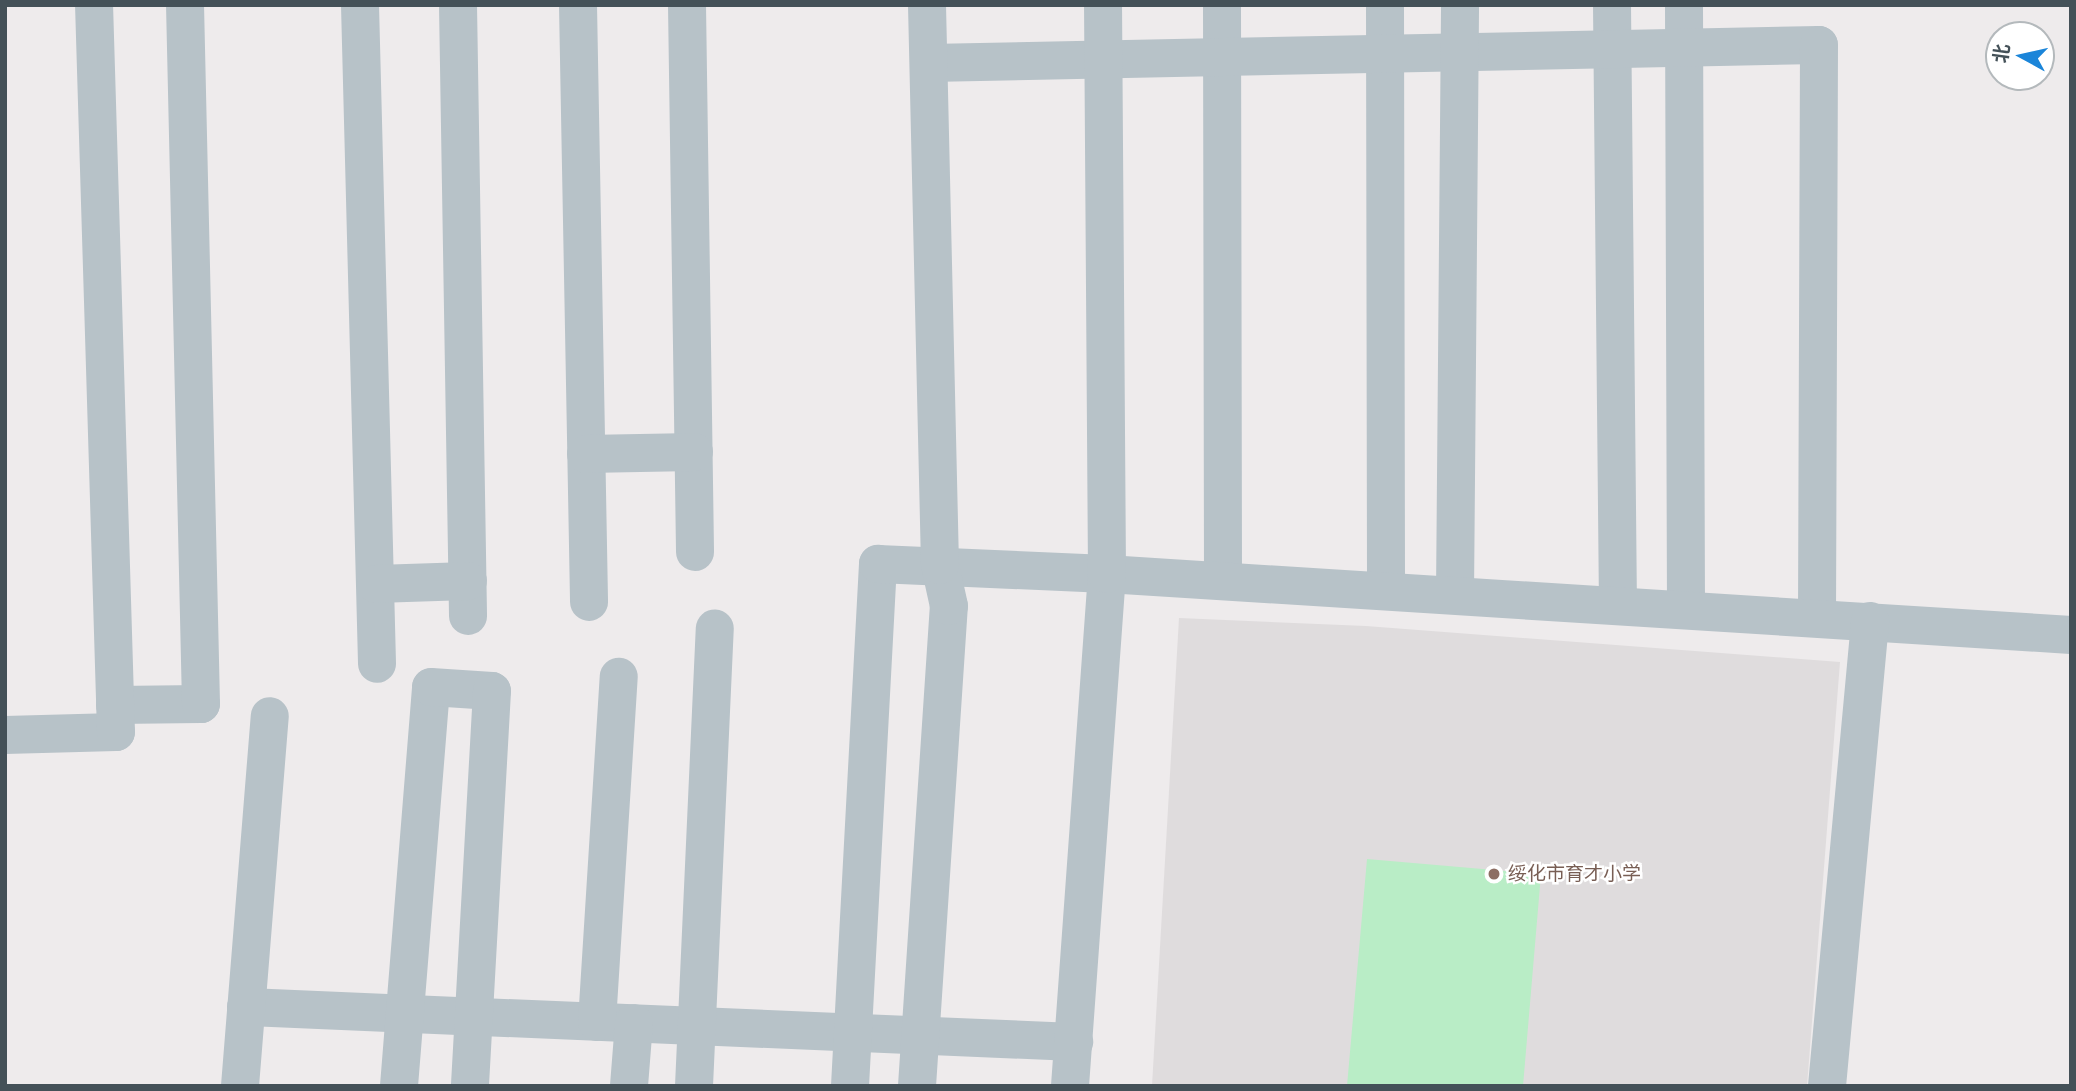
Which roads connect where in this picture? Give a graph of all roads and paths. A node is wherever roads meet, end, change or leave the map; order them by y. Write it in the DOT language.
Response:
graph roads {
  1 [pos="94,5"];
  2 [pos="185,5"];
  3 [pos="359,5"];
  4 [pos="458,5"];
  5 [pos="578,5"];
  6 [pos="687,5"];
  7 [pos="927,5"];
  8 [pos="1103,5"];
  9 [pos="1222,5"];
  10 [pos="1385,5"];
  11 [pos="1460,5"];
  12 [pos="1612,5"];
  13 [pos="1684,5"];
  14 [pos="1685,47"];
  15 [pos="1612,49"];
  16 [pos="1460,52"];
  17 [pos="1385,54"];
  18 [pos="1223,57"];
  19 [pos="1105,60"];
  20 [pos="929,63"];
  21 [pos="694,452"];
  22 [pos="586,454"];
  23 [pos="695,552"];
  24 [pos="940,565"];
  25 [pos="1108,574"];
  26 [pos="1223,581"];
  27 [pos="376,584"];
  28 [pos="1386,591"];
  29 [pos="1455,595"];
  30 [pos="589,602"];
  31 [pos="1618,605"];
  32 [pos="1686,609"];
  33 [pos="1817,617"];
  34 [pos="1870,621"];
  35 [pos="715,628"];
  36 [pos="2071,635"];
  37 [pos="377,664"];
  38 [pos="619,677"];
  39 [pos="115,705"];
  40 [pos="270,716"];
  41 [pos="5,735"];
  42 [pos="246,1007"];
  43 [pos="405,1014"];
  44 [pos="476,1017"];
  45 [pos="616,1023"];
  46 [pos="698,1026"];
  47 [pos="854,1033"];
  48 [pos="920,1036"];
  49 [pos="1074,1042"];
  50 [pos="240,1086"];
  51 [pos="399,1086"];
  52 [pos="470,1086"];
  53 [pos="629,1086"];
  54 [pos="694,1086"];
  55 [pos="850,1086"];
  56 [pos="917,1086"];
  57 [pos="1070,1086"];
  58 [pos="1827,1086"];
  1 -- 39 [label="street"];
  2 -- 39 [label="street"];
  3 -- 27 [label="street"];
  4 -- 27 [label="street"];
  5 -- 22 [label="street"];
  6 -- 21 [label="street"];
  7 -- 20 [label="street"];
  8 -- 19 [label="street"];
  9 -- 18 [label="street"];
  10 -- 17 [label="street"];
  11 -- 16 [label="street"];
  12 -- 15 [label="street"];
  13 -- 14 [label="street"];
  14 -- 15 [label="street"];
  14 -- 32 [label="street"];
  14 -- 33 [label="street"];
  15 -- 16 [label="street"];
  15 -- 31 [label="street"];
  16 -- 17 [label="street"];
  16 -- 29 [label="street"];
  17 -- 18 [label="street"];
  17 -- 28 [label="street"];
  18 -- 19 [label="street"];
  18 -- 26 [label="street"];
  19 -- 20 [label="street"];
  19 -- 25 [label="street"];
  20 -- 24 [label="street"];
  21 -- 22 [label="street"];
  21 -- 23 [label="street"];
  22 -- 30 [label="street"];
  24 -- 25 [label="street"];
  24 -- 47 [label="street"];
  24 -- 48 [label="street"];
  25 -- 26 [label="street"];
  25 -- 49 [label="street"];
  26 -- 28 [label="street"];
  27 -- 37 [label="street"];
  28 -- 29 [label="street"];
  29 -- 31 [label="street"];
  31 -- 32 [label="street"];
  32 -- 33 [label="street"];
  33 -- 34 [label="street"];
  34 -- 36 [label="street"];
  34 -- 58 [label="street"];
  35 -- 46 [label="street"];
  38 -- 45 [label="street"];
  39 -- 41 [label="street"];
  40 -- 42 [label="street"];
  42 -- 43 [label="street"];
  42 -- 50 [label="street"];
  43 -- 44 [label="street"];
  43 -- 44 [label="street"];
  43 -- 51 [label="street"];
  44 -- 45 [label="street"];
  44 -- 52 [label="street"];
  45 -- 46 [label="street"];
  45 -- 53 [label="street"];
  46 -- 47 [label="street"];
  46 -- 54 [label="street"];
  47 -- 48 [label="street"];
  47 -- 55 [label="street"];
  48 -- 49 [label="street"];
  48 -- 56 [label="street"];
  49 -- 57 [label="street"];
}
